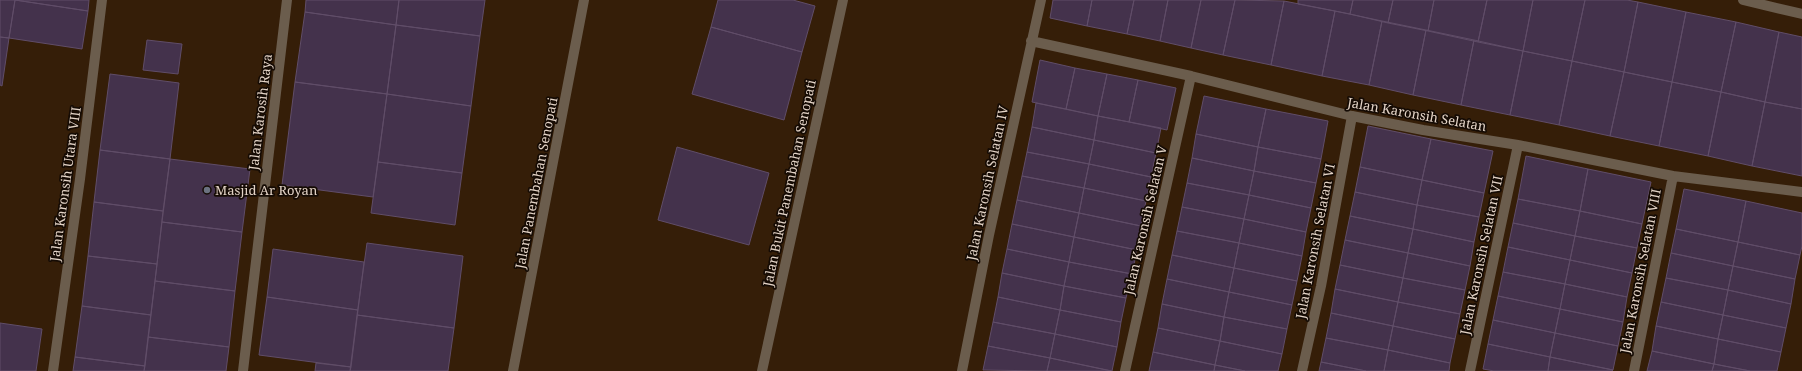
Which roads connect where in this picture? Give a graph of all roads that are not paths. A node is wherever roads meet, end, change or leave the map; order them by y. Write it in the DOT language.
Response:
graph roads {
  1 [pos="102,0"];
  2 [pos="286,0"];
  3 [pos="584,0"];
  4 [pos="843,0"];
  5 [pos="1041,0"];
  6 [pos="1743,0"];
  7 [pos="1802,14"];
  8 [pos="1031,41"];
  9 [pos="1191,76"];
  10 [pos="1352,116"];
  11 [pos="1518,145"];
  12 [pos="1673,176"];
  13 [pos="1802,192"];
  14 [pos="52,371"];
  15 [pos="244,371"];
  16 [pos="513,371"];
  17 [pos="762,371"];
  18 [pos="962,371"];
  19 [pos="1125,371"];
  20 [pos="1302,371"];
  21 [pos="1470,371"];
  22 [pos="1634,371"];
  1 -- 14 [label="street, Jalan Karonsih Utara VIII"];
  2 -- 15 [label="street, Jalan Karosih Raya"];
  3 -- 16 [label="street, Jalan Panembahan Senopati"];
  4 -- 17 [label="street, Jalan Bukit Panembahan Senopati"];
  5 -- 8 [label="street, Jalan Karonsih Selatan IV"];
  6 -- 7 [label="street"];
  8 -- 9 [label="street, Jalan Karonsih Selatan"];
  8 -- 18 [label="street, Jalan Karonsih Selatan IV"];
  9 -- 10 [label="street, Jalan Karonsih Selatan"];
  9 -- 19 [label="street, Jalan Karonsih Selatan V"];
  10 -- 11 [label="street, Jalan Karonsih Selatan"];
  10 -- 20 [label="street, Jalan Karonsih Selatan VI"];
  11 -- 12 [label="street, Jalan Karonsih Selatan"];
  11 -- 21 [label="street, Jalan Karonsih Selatan VII"];
  12 -- 13 [label="street, Jalan Karonsih Selatan"];
  12 -- 22 [label="street, Jalan Karonsih Selatan VIII"];
}
